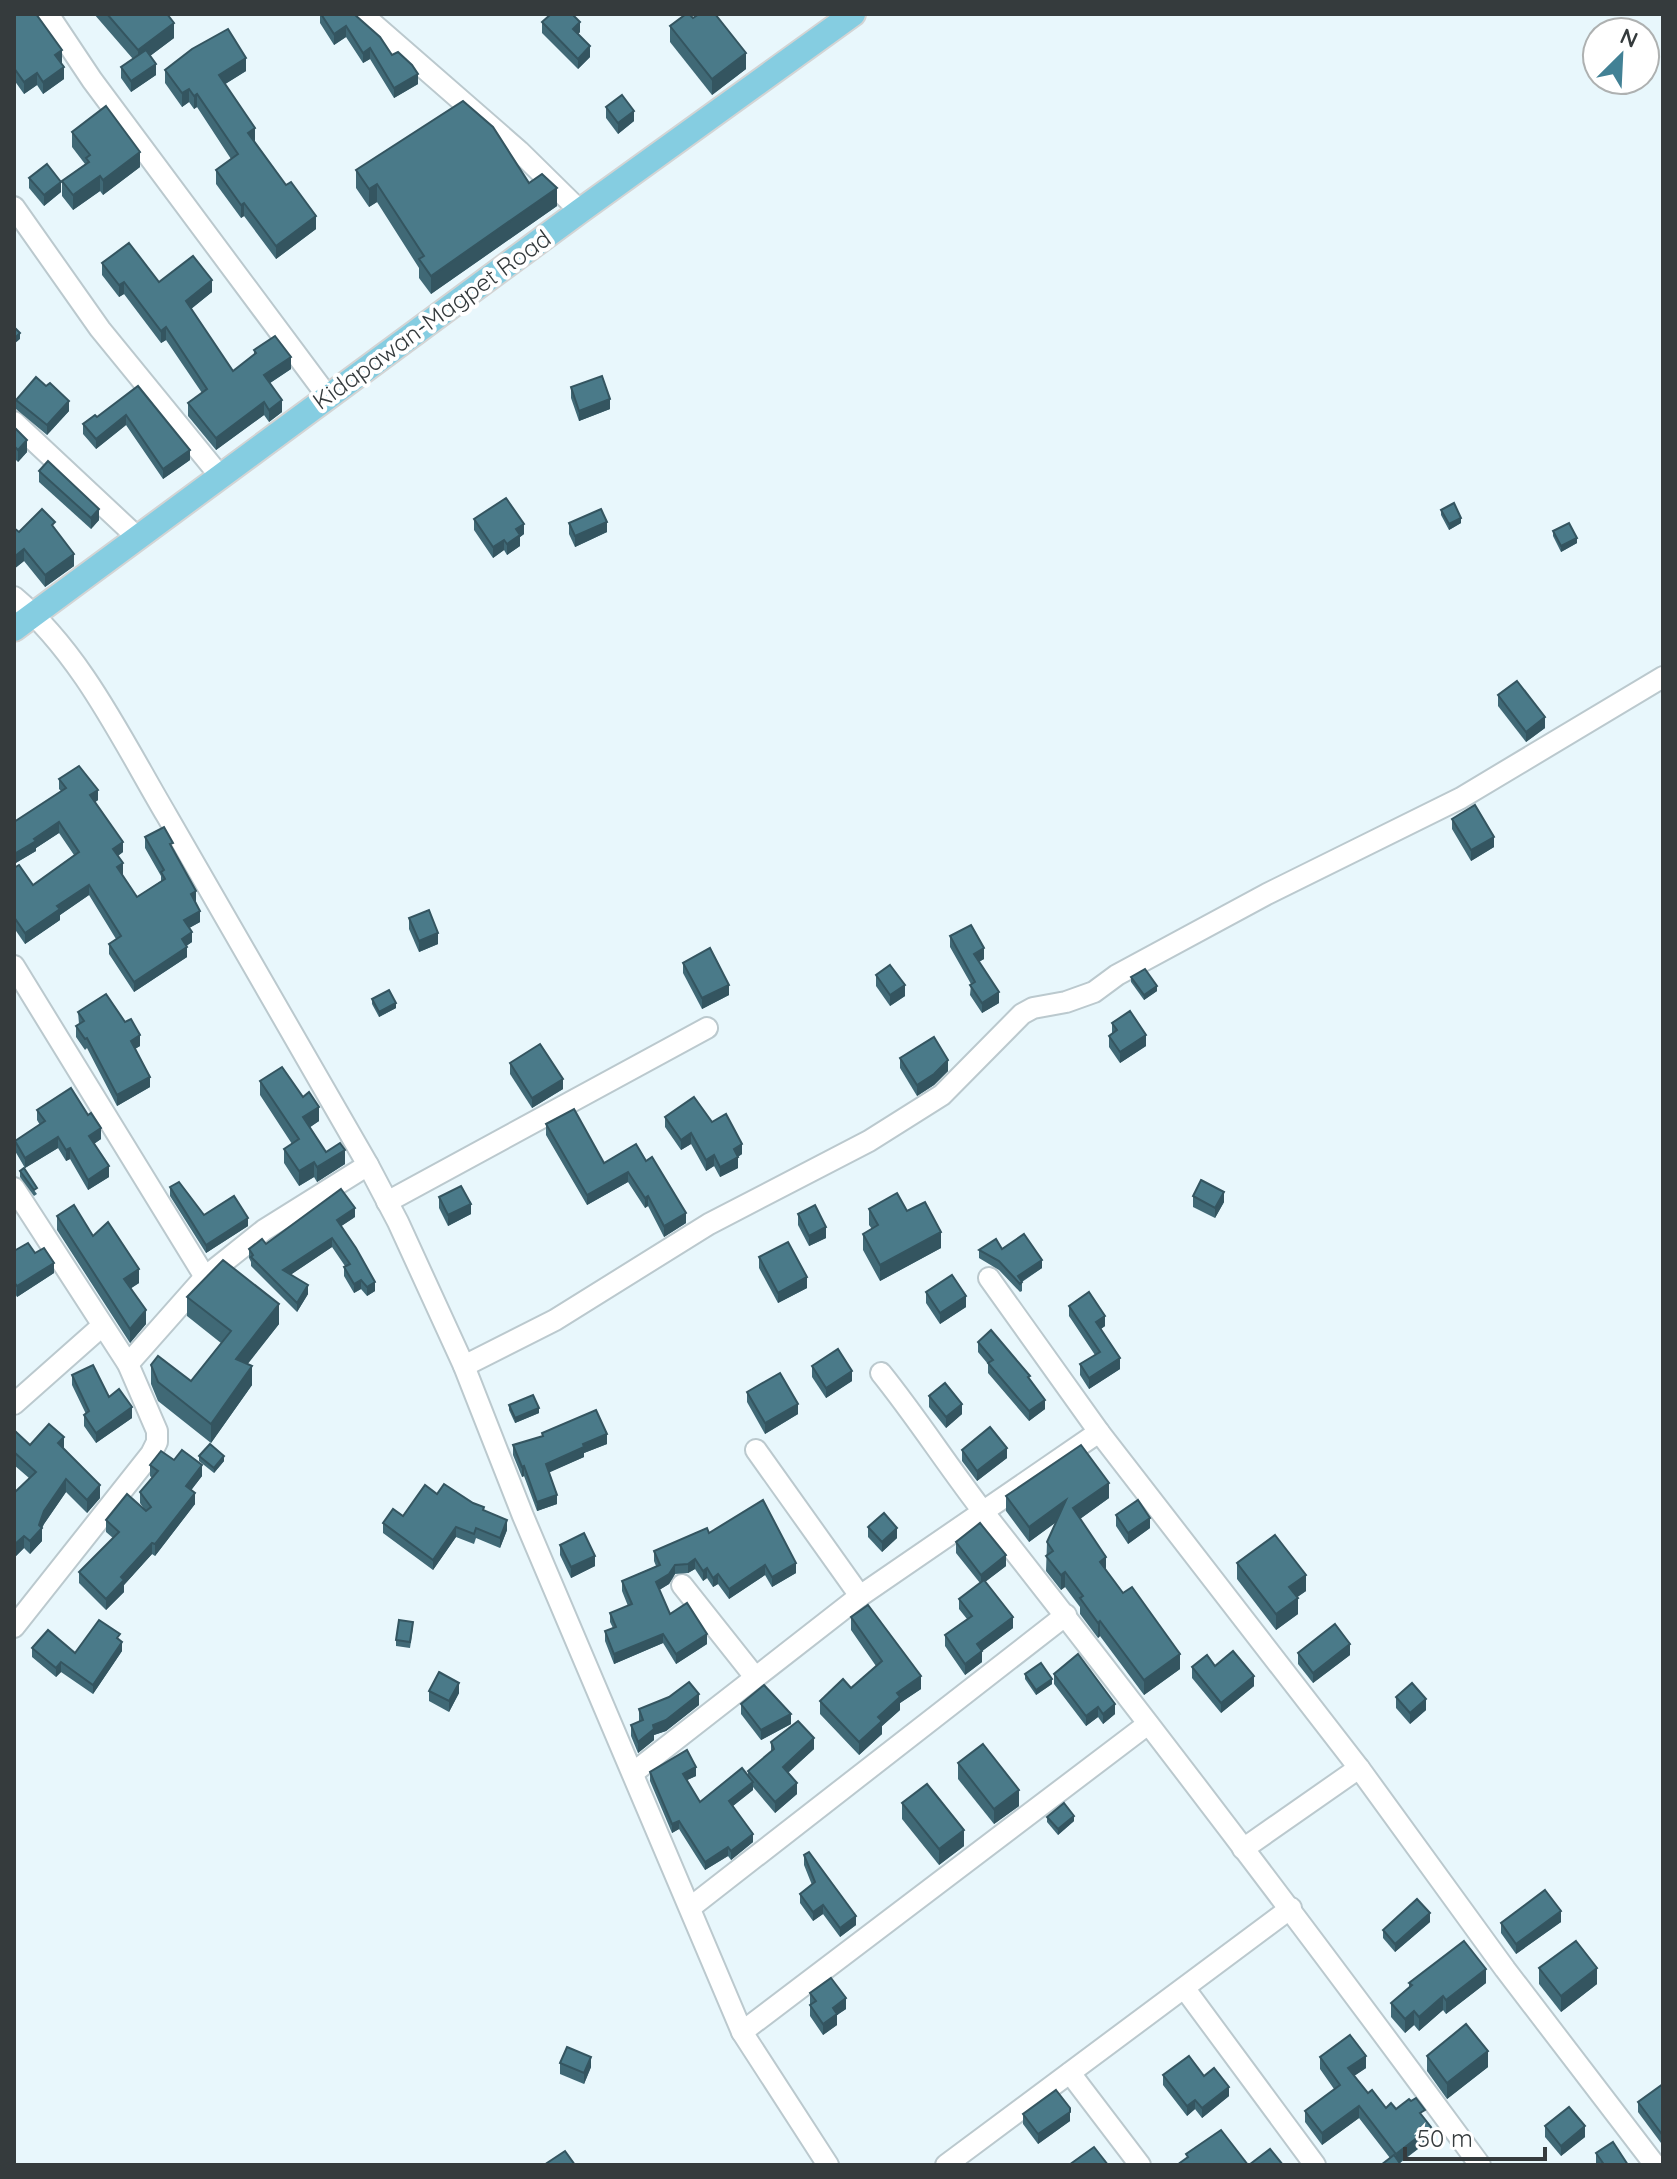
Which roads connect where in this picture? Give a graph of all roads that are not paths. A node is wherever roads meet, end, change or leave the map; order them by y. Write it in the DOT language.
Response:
graph roads {
  1 [pos="48,14"];
  2 [pos="362,14"];
  3 [pos="853,14"];
  4 [pos="14,207"];
  5 [pos="580,211"];
  6 [pos="328,397"];
  7 [pos="14,422"];
  8 [pos="220,476"];
  9 [pos="138,538"];
  10 [pos="14,597"];
  11 [pos="34,614"];
  12 [pos="14,629"];
  13 [pos="1663,677"];
  14 [pos="14,966"];
  15 [pos="707,1028"];
  16 [pos="368,1165"];
  17 [pos="14,1188"];
  18 [pos="387,1202"];
  19 [pos="205,1277"];
  20 [pos="989,1278"];
  21 [pos="102,1326"];
  22 [pos="128,1364"];
  23 [pos="464,1366"];
  24 [pos="881,1373"];
  25 [pos="14,1404"];
  26 [pos="1099,1432"];
  27 [pos="756,1450"];
  28 [pos="983,1511"];
  29 [pos="682,1585"];
  30 [pos="860,1596"];
  31 [pos="1066,1615"];
  32 [pos="14,1627"];
  33 [pos="755,1677"];
  34 [pos="1148,1724"];
  35 [pos="1359,1768"];
  36 [pos="633,1773"];
  37 [pos="1243,1849"];
  38 [pos="691,1907"];
  39 [pos="1291,1908"];
  40 [pos="1185,1989"];
  41 [pos="742,2032"];
  42 [pos="1070,2073"];
  43 [pos="958,2162"];
  44 [pos="828,2165"];
  45 [pos="1140,2165"];
  46 [pos="1315,2165"];
  47 [pos="1480,2165"];
  48 [pos="1655,2165"];
  1 -- 6 [label="street"];
  2 -- 5 [label="street"];
  3 -- 5 [label="main road, Kidapawan-Magpet Road"];
  4 -- 8 [label="street"];
  5 -- 6 [label="main road, Kidapawan-Magpet Road"];
  6 -- 8 [label="main road, Kidapawan-Magpet Road"];
  7 -- 9 [label="street"];
  8 -- 9 [label="main road, Kidapawan-Magpet Road"];
  9 -- 11 [label="main road, Kidapawan-Magpet Road"];
  10 -- 11 [label="street"];
  11 -- 12 [label="main road, Kidapawan-Magpet Road"];
  11 -- 16 [label="street"];
  13 -- 23 [label="street"];
  14 -- 19 [label="street"];
  15 -- 18 [label="street"];
  16 -- 18 [label="street"];
  16 -- 19 [label="street"];
  17 -- 21 [label="street"];
  18 -- 23 [label="street"];
  19 -- 22 [label="street"];
  20 -- 26 [label="street"];
  21 -- 22 [label="street"];
  21 -- 25 [label="street"];
  22 -- 32 [label="street"];
  23 -- 36 [label="street"];
  24 -- 28 [label="street"];
  26 -- 28 [label="street"];
  26 -- 35 [label="street"];
  27 -- 30 [label="street"];
  28 -- 30 [label="street"];
  28 -- 31 [label="street"];
  29 -- 33 [label="street"];
  30 -- 33 [label="street"];
  31 -- 34 [label="street"];
  31 -- 38 [label="street"];
  33 -- 36 [label="street"];
  34 -- 37 [label="street"];
  34 -- 41 [label="street"];
  35 -- 37 [label="street"];
  35 -- 48 [label="street"];
  36 -- 38 [label="street"];
  37 -- 39 [label="street"];
  38 -- 41 [label="street"];
  39 -- 40 [label="street"];
  39 -- 47 [label="street"];
  40 -- 42 [label="street"];
  40 -- 46 [label="street"];
  41 -- 44 [label="street"];
  42 -- 43 [label="street"];
  42 -- 45 [label="street"];
}
